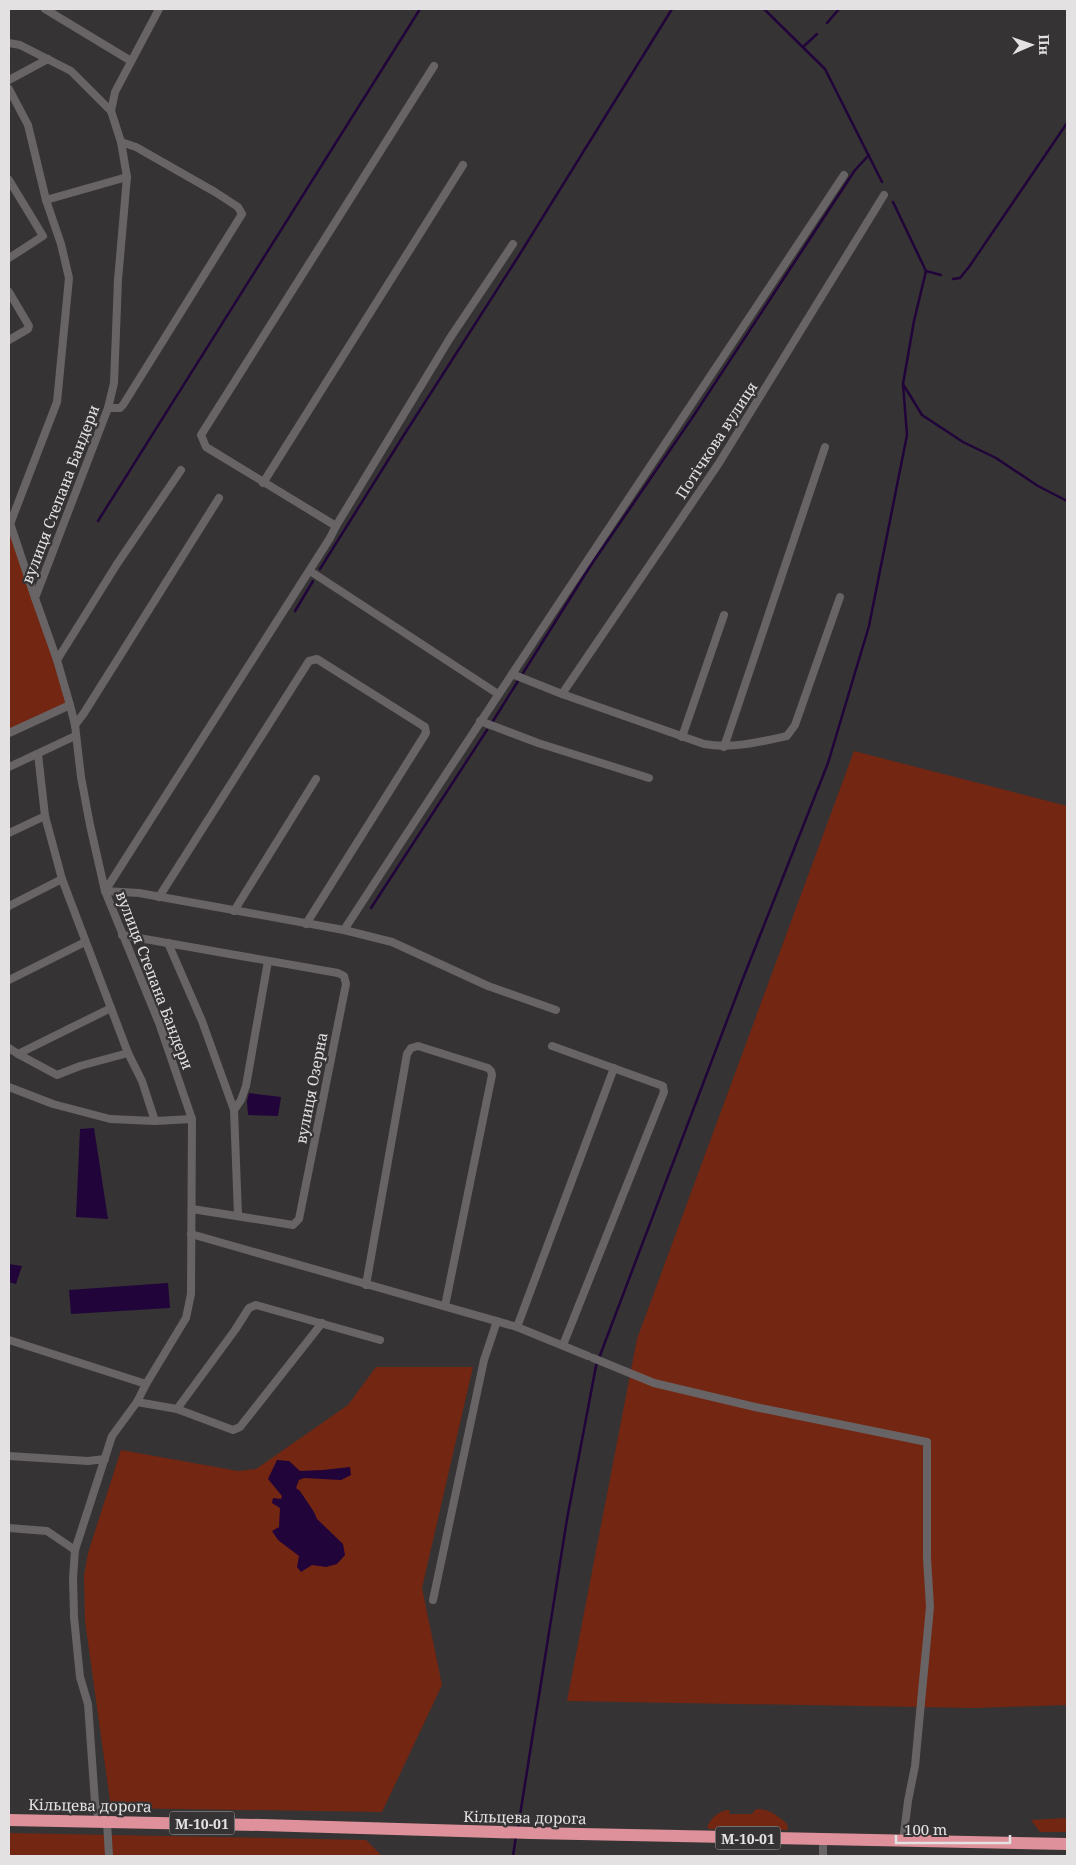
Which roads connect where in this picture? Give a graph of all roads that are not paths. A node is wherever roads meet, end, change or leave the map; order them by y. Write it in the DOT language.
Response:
graph roads {
  1 [pos="45,9"];
  2 [pos="158,9"];
  3 [pos="9,43"];
  4 [pos="48,59"];
  5 [pos="131,61"];
  6 [pos="434,66"];
  7 [pos="9,80"];
  8 [pos="9,89"];
  9 [pos="11,98"];
  10 [pos="111,111"];
  11 [pos="122,142"];
  12 [pos="463,164"];
  13 [pos="844,175"];
  14 [pos="126,177"];
  15 [pos="9,180"];
  16 [pos="884,194"];
  17 [pos="46,200"];
  18 [pos="513,244"];
  19 [pos="9,258"];
  20 [pos="9,292"];
  21 [pos="9,340"];
  22 [pos="108,408"];
  23 [pos="825,447"];
  24 [pos="181,470"];
  25 [pos="263,483"];
  26 [pos="219,498"];
  27 [pos="9,522"];
  28 [pos="336,526"];
  29 [pos="310,571"];
  30 [pos="840,597"];
  31 [pos="35,598"];
  32 [pos="724,615"];
  33 [pos="57,660"];
  34 [pos="512,674"];
  35 [pos="498,694"];
  36 [pos="562,694"];
  37 [pos="70,705"];
  38 [pos="480,721"];
  39 [pos="75,725"];
  40 [pos="9,733"];
  41 [pos="75,736"];
  42 [pos="682,737"];
  43 [pos="724,746"];
  44 [pos="38,754"];
  45 [pos="9,768"];
  46 [pos="650,778"];
  47 [pos="316,779"];
  48 [pos="45,816"];
  49 [pos="9,833"];
  50 [pos="62,879"];
  51 [pos="105,891"];
  52 [pos="159,897"];
  53 [pos="9,906"];
  54 [pos="234,911"];
  55 [pos="306,924"];
  56 [pos="344,930"];
  57 [pos="122,935"];
  58 [pos="85,942"];
  59 [pos="168,944"];
  60 [pos="268,961"];
  61 [pos="9,980"];
  62 [pos="112,1008"];
  63 [pos="556,1010"];
  64 [pos="552,1046"];
  65 [pos="9,1048"];
  66 [pos="128,1053"];
  67 [pos="18,1054"];
  68 [pos="614,1068"];
  69 [pos="9,1087"];
  70 [pos="234,1110"];
  71 [pos="192,1119"];
  72 [pos="155,1121"];
  73 [pos="192,1209"];
  74 [pos="238,1215"];
  75 [pos="191,1234"];
  76 [pos="366,1285"];
  77 [pos="445,1306"];
  78 [pos="498,1321"];
  79 [pos="322,1324"];
  80 [pos="517,1327"];
  81 [pos="9,1340"];
  82 [pos="380,1340"];
  83 [pos="563,1345"];
  84 [pos="146,1384"];
  85 [pos="137,1402"];
  86 [pos="177,1409"];
  87 [pos="9,1456"];
  88 [pos="105,1459"];
  89 [pos="9,1528"];
  90 [pos="75,1550"];
  91 [pos="433,1600"];
  92 [pos="9,1820"];
  93 [pos="103,1822"];
  94 [pos="823,1839"];
  95 [pos="903,1840"];
  96 [pos="1067,1843"];
  97 [pos="109,1856"];
  98 [pos="823,1856"];
  1 -- 5 [label="street"];
  2 -- 5 [label="street"];
  3 -- 4 [label="street"];
  4 -- 7 [label="street"];
  4 -- 10 [label="street"];
  5 -- 10 [label="street"];
  6 -- 25 [label="street"];
  8 -- 9 [label="street"];
  9 -- 17 [label="street"];
  10 -- 11 [label="street, вулиця Степана Бандери"];
  11 -- 14 [label="street, вулиця Степана Бандери"];
  11 -- 22 [label="street"];
  12 -- 25 [label="street"];
  13 -- 34 [label="street"];
  14 -- 17 [label="street"];
  14 -- 22 [label="street, вулиця Степана Бандери"];
  15 -- 19 [label="street"];
  16 -- 36 [label="street, Потічкова вулиця"];
  17 -- 27 [label="street"];
  18 -- 28 [label="street"];
  20 -- 21 [label="street"];
  22 -- 31 [label="street, вулиця Степана Бандери"];
  23 -- 43 [label="street"];
  24 -- 33 [label="street"];
  25 -- 28 [label="street"];
  26 -- 39 [label="street"];
  27 -- 31 [label="street"];
  28 -- 29 [label="street"];
  29 -- 35 [label="street"];
  29 -- 51 [label="street"];
  30 -- 43 [label="street"];
  31 -- 33 [label="street, вулиця Степана Бандери"];
  32 -- 42 [label="street"];
  33 -- 37 [label="street, вулиця Степана Бандери"];
  34 -- 35 [label="street"];
  34 -- 36 [label="street"];
  35 -- 38 [label="street"];
  36 -- 42 [label="street"];
  37 -- 39 [label="street, вулиця Степана Бандери"];
  37 -- 40 [label="street"];
  38 -- 46 [label="street"];
  38 -- 56 [label="street"];
  39 -- 41 [label="street, вулиця Степана Бандери"];
  41 -- 44 [label="street"];
  41 -- 51 [label="street, вулиця Степана Бандери"];
  42 -- 43 [label="street"];
  44 -- 45 [label="street"];
  44 -- 48 [label="street"];
  47 -- 54 [label="street"];
  48 -- 49 [label="street"];
  48 -- 50 [label="street"];
  50 -- 53 [label="street"];
  50 -- 58 [label="street"];
  51 -- 52 [label="street"];
  51 -- 57 [label="street, вулиця Степана Бандери"];
  52 -- 54 [label="street"];
  52 -- 55 [label="street"];
  54 -- 55 [label="street"];
  55 -- 56 [label="street"];
  56 -- 63 [label="street"];
  57 -- 59 [label="street, вулиця Озерна"];
  57 -- 71 [label="street, вулиця Степана Бандери"];
  58 -- 61 [label="street"];
  58 -- 62 [label="street"];
  59 -- 60 [label="street, вулиця Озерна"];
  59 -- 70 [label="street"];
  60 -- 70 [label="street"];
  60 -- 74 [label="street, вулиця Озерна"];
  62 -- 66 [label="street"];
  62 -- 67 [label="street"];
  64 -- 68 [label="street"];
  65 -- 67 [label="street"];
  66 -- 67 [label="street"];
  66 -- 72 [label="street"];
  68 -- 80 [label="street"];
  68 -- 83 [label="street"];
  69 -- 72 [label="street"];
  70 -- 74 [label="street"];
  71 -- 72 [label="street"];
  71 -- 73 [label="street, вулиця Степана Бандери"];
  73 -- 74 [label="street, вулиця Озерна"];
  73 -- 75 [label="street, вулиця Степана Бандери"];
  75 -- 76 [label="street"];
  75 -- 84 [label="street, вулиця Степана Бандери"];
  76 -- 77 [label="street"];
  76 -- 77 [label="street"];
  77 -- 78 [label="street"];
  78 -- 80 [label="street"];
  78 -- 91 [label="street"];
  79 -- 82 [label="street"];
  79 -- 86 [label="street"];
  79 -- 86 [label="street"];
  80 -- 83 [label="street"];
  81 -- 84 [label="street"];
  83 -- 95 [label="street"];
  84 -- 85 [label="street, вулиця Степана Бандери"];
  85 -- 86 [label="street"];
  85 -- 88 [label="street, вулиця Степана Бандери"];
  87 -- 88 [label="street"];
  88 -- 90 [label="street, вулиця Степана Бандери"];
  89 -- 90 [label="street"];
  90 -- 93 [label="street, вулиця Степана Бандери"];
  92 -- 93 [label="highway, Кільцева дорога / М-10-01"];
  93 -- 94 [label="highway, Кільцева дорога / М-10-01"];
  93 -- 97 [label="street, вулиця Степана Бандери"];
  94 -- 95 [label="highway, Кільцева дорога / М-10-01"];
  94 -- 98 [label="street"];
  95 -- 96 [label="highway, Кільцева дорога / М-10-01"];
}
